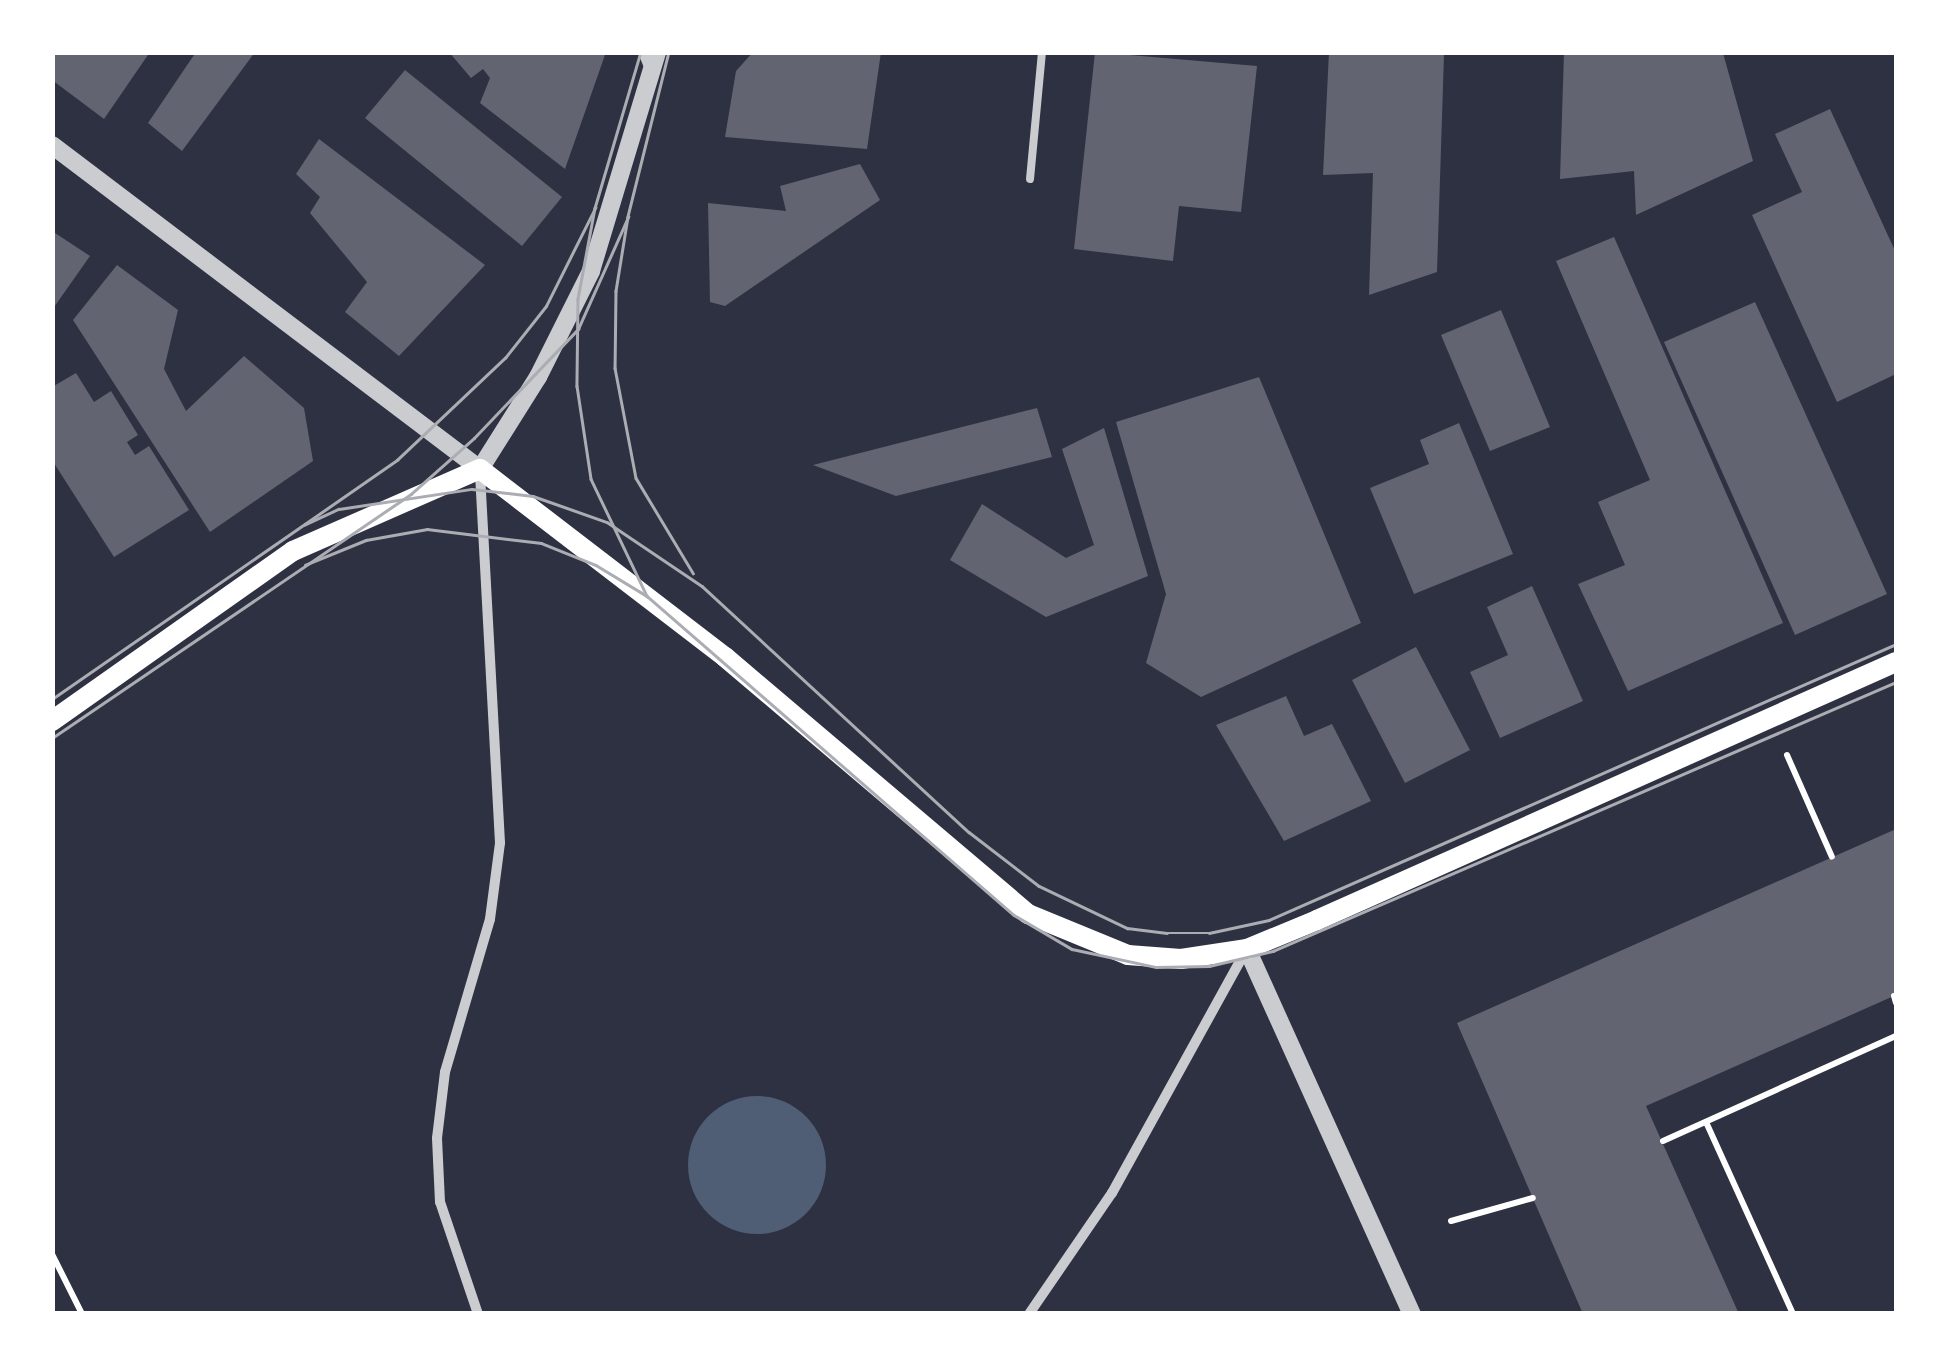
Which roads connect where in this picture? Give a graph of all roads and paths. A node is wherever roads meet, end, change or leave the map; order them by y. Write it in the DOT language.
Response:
graph roads {
  1 [pos="643,52"];
  2 [pos="657,52"];
  3 [pos="1042,52"];
  4 [pos="651,73"];
  5 [pos="52,146"];
  6 [pos="1030,179"];
  7 [pos="480,469"];
  8 [pos="1896,662"];
  9 [pos="1770,718"];
  10 [pos="52,721"];
  11 [pos="1832,858"];
  12 [pos="1247,948"];
  13 [pos="1896,1036"];
  14 [pos="1706,1122"];
  15 [pos="1662,1141"];
  16 [pos="1533,1198"];
  17 [pos="1451,1221"];
  18 [pos="52,1254"];
  19 [pos="82,1314"];
  20 [pos="478,1314"];
  21 [pos="1029,1314"];
  22 [pos="1412,1314"];
  23 [pos="1793,1314"];
  1 -- 4 [label="street"];
  2 -- 4 [label="street"];
  3 -- 6 [label="lane"];
  4 -- 7 [label="street"];
  5 -- 7 [label="street"];
  7 -- 10 [label="main road"];
  7 -- 12 [label="main road"];
  7 -- 20 [label="street"];
  8 -- 9 [label="main road"];
  9 -- 11 [label="path"];
  9 -- 12 [label="main road"];
  12 -- 21 [label="street"];
  12 -- 22 [label="street"];
  13 -- 14 [label="path"];
  14 -- 15 [label="path"];
  14 -- 23 [label="path"];
  16 -- 17 [label="path"];
  18 -- 19 [label="path"];
}
